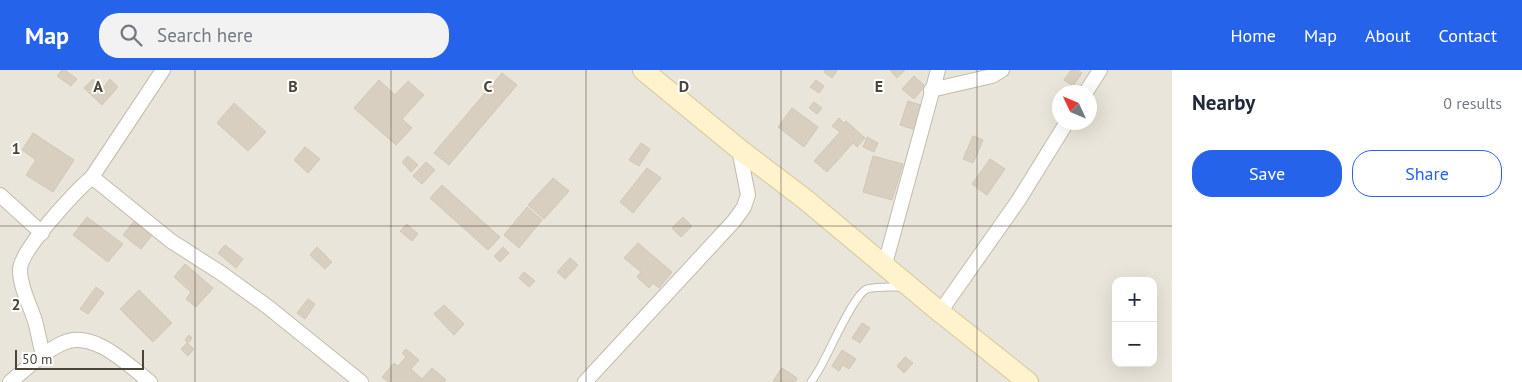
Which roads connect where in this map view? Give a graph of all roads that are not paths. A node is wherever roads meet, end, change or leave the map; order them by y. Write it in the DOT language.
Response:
graph roads {
  1 [pos="163,70"];
  2 [pos="644,70"];
  3 [pos="938,70"];
  4 [pos="1002,70"];
  5 [pos="1100,70"];
  6 [pos="1090,85"];
  7 [pos="931,90"];
  8 [pos="1062,130"];
  9 [pos="738,149"];
  10 [pos="92,177"];
  11 [pos="0,196"];
  12 [pos="42,233"];
  13 [pos="885,264"];
  14 [pos="910,288"];
  15 [pos="940,312"];
  16 [pos="43,355"];
  17 [pos="10,382"];
  18 [pos="150,382"];
  19 [pos="361,382"];
  20 [pos="585,382"];
  21 [pos="811,382"];
  22 [pos="1028,382"];
  1 -- 10 [label="street"];
  2 -- 9 [label="main road"];
  3 -- 7 [label="street"];
  4 -- 7 [label="street"];
  5 -- 6 [label="street"];
  7 -- 13 [label="street"];
  8 -- 15 [label="street"];
  9 -- 13 [label="main road"];
  9 -- 20 [label="street"];
  10 -- 12 [label="street"];
  10 -- 19 [label="street"];
  11 -- 12 [label="street"];
  12 -- 16 [label="street"];
  13 -- 14 [label="main road"];
  14 -- 15 [label="main road"];
  14 -- 21 [label="lane"];
  15 -- 22 [label="main road"];
  16 -- 17 [label="street"];
  16 -- 18 [label="street"];
}
